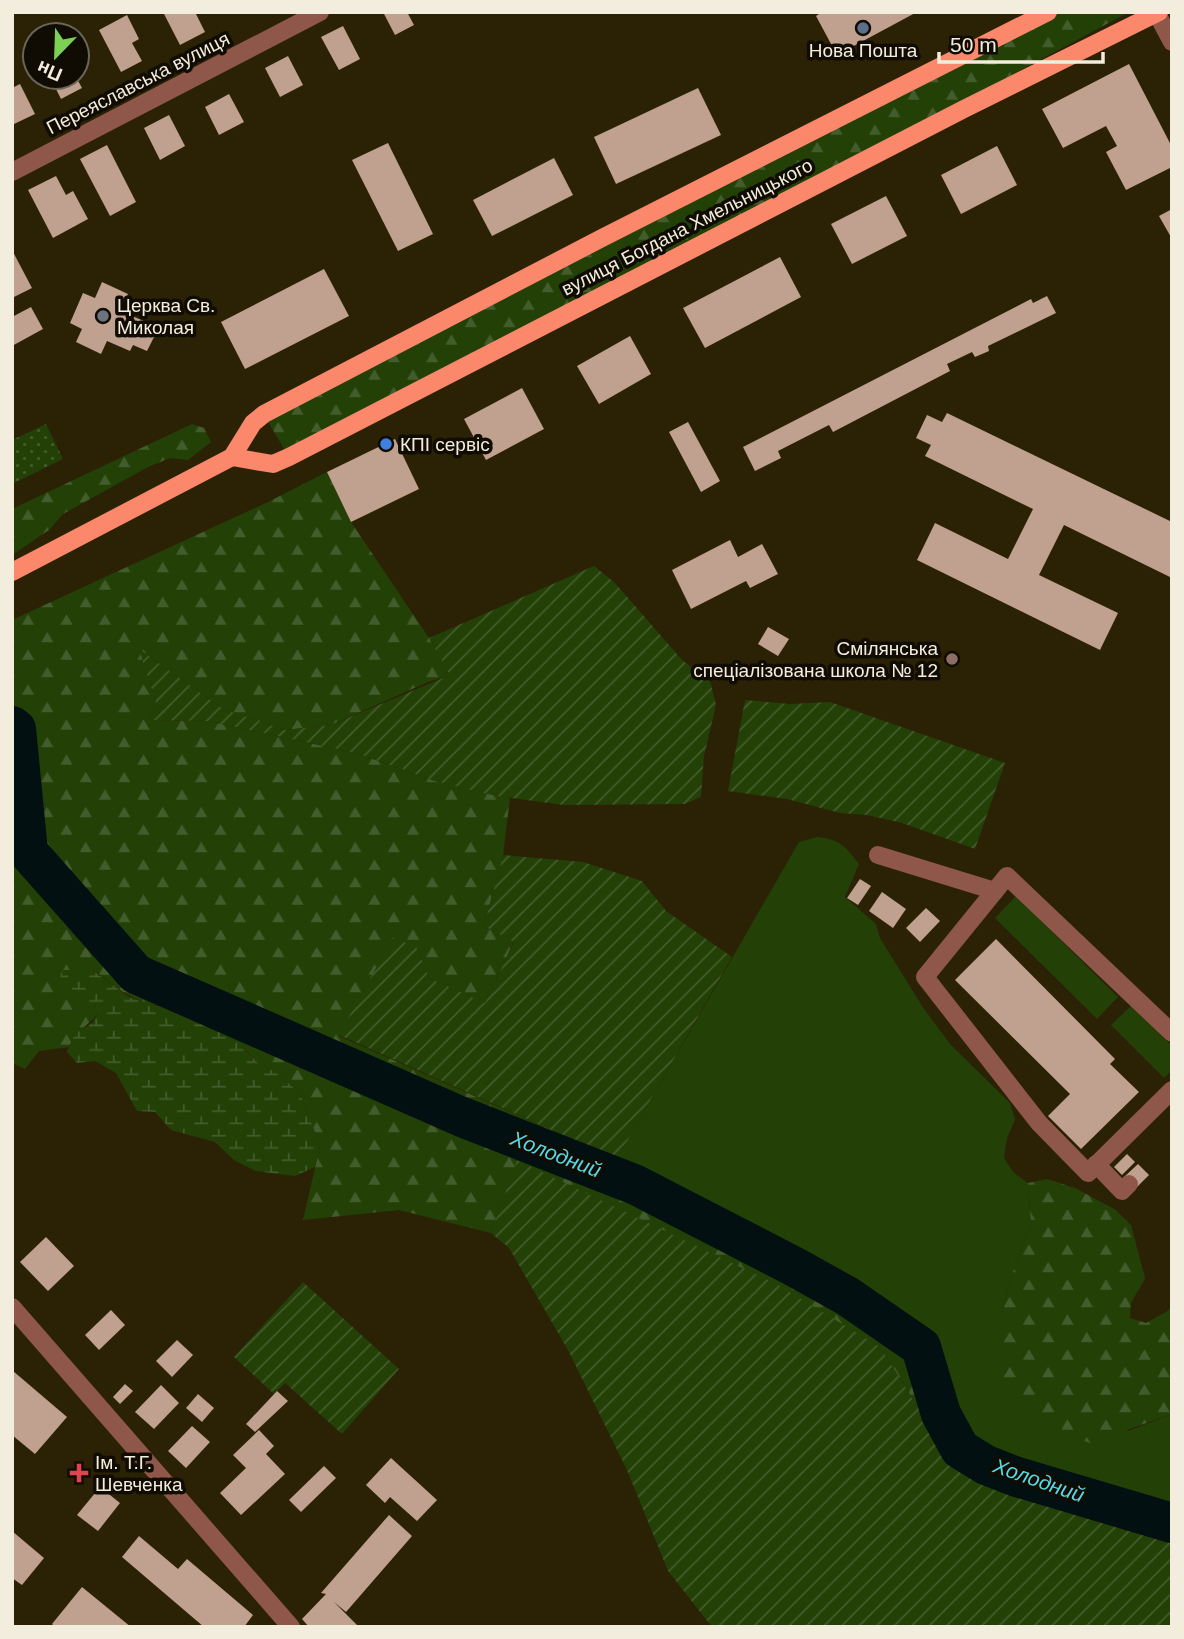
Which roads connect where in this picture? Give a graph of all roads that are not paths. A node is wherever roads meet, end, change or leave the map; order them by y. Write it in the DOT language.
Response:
graph roads {
  1 [pos="320,12"];
  2 [pos="1048,12"];
  3 [pos="1157,13"];
  4 [pos="1172,42"];
  5 [pos="12,172"];
  6 [pos="232,457"];
  7 [pos="12,572"];
  8 [pos="878,855"];
  9 [pos="995,891"];
  10 [pos="1172,1033"];
  11 [pos="1172,1090"];
  12 [pos="1096,1164"];
  13 [pos="1120,1178"];
  14 [pos="12,1307"];
  15 [pos="291,1627"];
  1 -- 5 [label="street, Переяславська вулиця"];
  2 -- 6 [label="main road, вулиця Богдана Хмельницького"];
  3 -- 4 [label="street"];
  3 -- 6 [label="main road, вулиця Богдана Хмельницького"];
  6 -- 7 [label="main road"];
  8 -- 9 [label="street"];
  9 -- 10 [label="street"];
  9 -- 12 [label="street"];
  11 -- 12 [label="street"];
  12 -- 13 [label="street"];
  14 -- 15 [label="street"];
}
